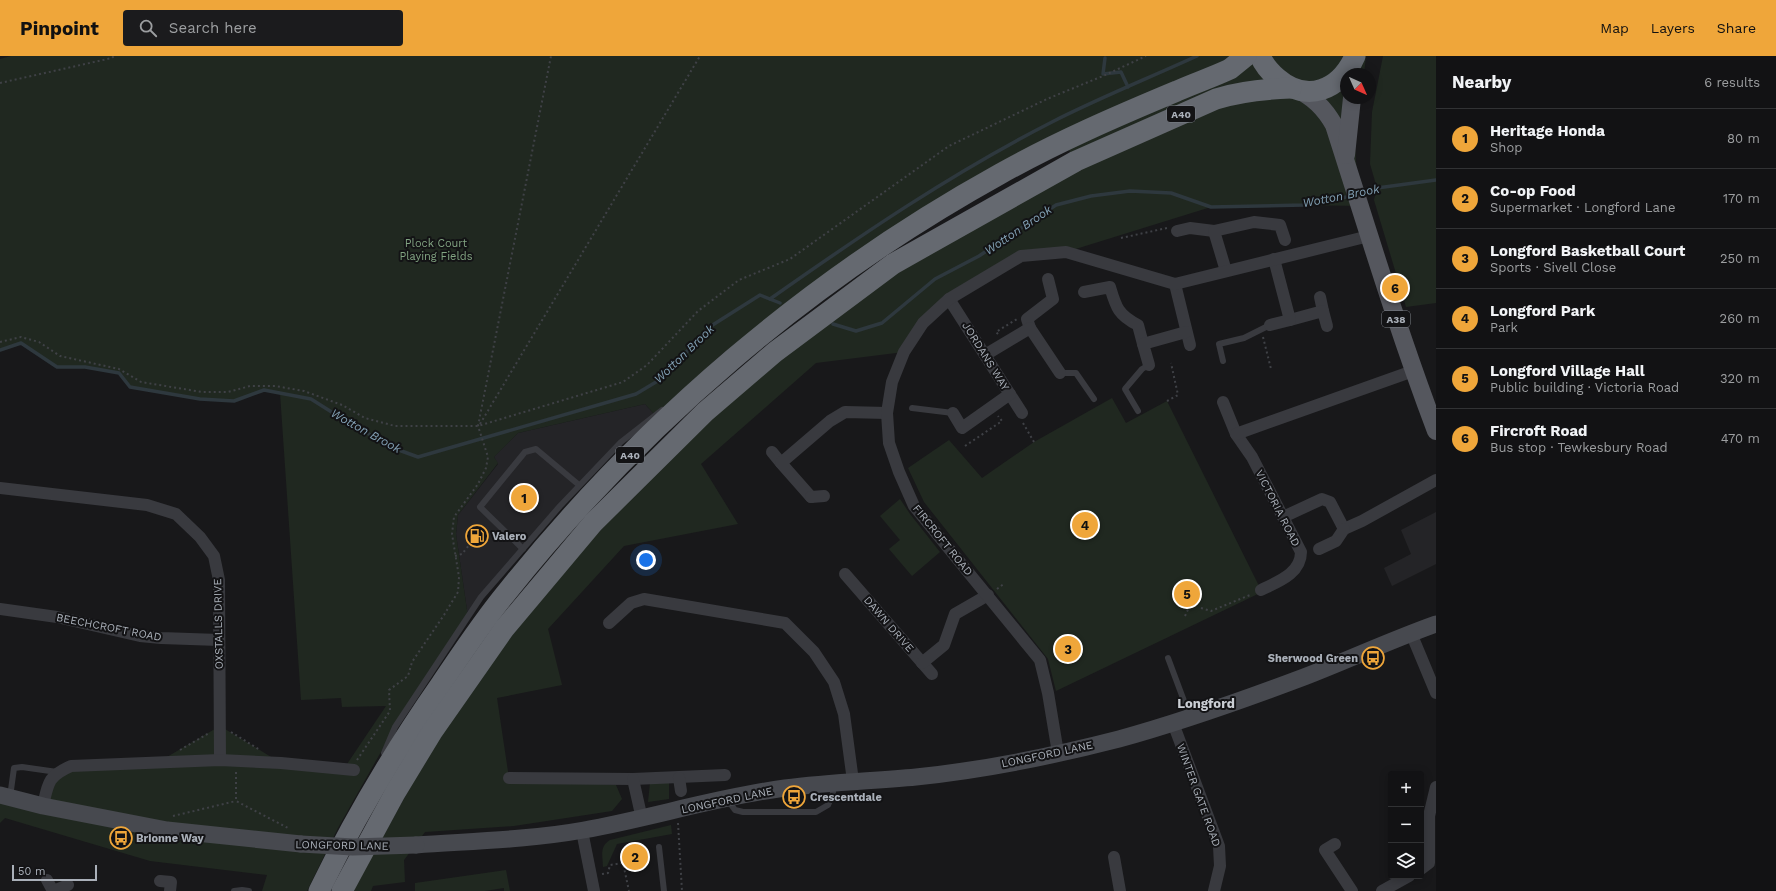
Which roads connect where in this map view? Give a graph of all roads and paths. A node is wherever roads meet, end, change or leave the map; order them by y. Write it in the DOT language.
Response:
graph roads {
  1 [pos="114,56"];
  2 [pos="551,56"];
  3 [pos="700,56"];
  4 [pos="1146,56"];
  5 [pos="1246,56"];
  6 [pos="1260,56"];
  7 [pos="1355,56"];
  8 [pos="1354,68"];
  9 [pos="0,84"];
  10 [pos="1294,89"];
  11 [pos="1351,104"];
  12 [pos="1346,162"];
  13 [pos="1214,231"];
  14 [pos="1177,232"];
  15 [pos="1368,236"];
  16 [pos="1121,238"];
  17 [pos="1285,240"];
  18 [pos="1274,259"];
  19 [pos="1226,271"];
  20 [pos="1048,279"];
  21 [pos="1175,284"];
  22 [pos="1084,292"];
  23 [pos="1320,297"];
  24 [pos="949,299"];
  25 [pos="1323,311"];
  26 [pos="1021,316"];
  27 [pos="1290,320"];
  28 [pos="1327,326"];
  29 [pos="1266,327"];
  30 [pos="768,328"];
  31 [pos="1030,328"];
  32 [pos="1186,332"];
  33 [pos="0,342"];
  34 [pos="1004,344"];
  35 [pos="1143,344"];
  36 [pos="1190,345"];
  37 [pos="985,355"];
  38 [pos="1223,361"];
  39 [pos="1171,364"];
  40 [pos="1149,365"];
  41 [pos="1271,369"];
  42 [pos="1413,371"];
  43 [pos="1060,373"];
  44 [pos="690,388"];
  45 [pos="1010,394"];
  46 [pos="1094,399"];
  47 [pos="1167,401"];
  48 [pos="1223,402"];
  49 [pos="667,406"];
  50 [pos="992,407"];
  51 [pos="912,408"];
  52 [pos="1138,411"];
  53 [pos="887,413"];
  54 [pos="953,413"];
  55 [pos="1022,413"];
  56 [pos="478,426"];
  57 [pos="1436,431"];
  58 [pos="1236,434"];
  59 [pos="1034,442"];
  60 [pos="965,446"];
  61 [pos="772,452"];
  62 [pos="781,463"];
  63 [pos="1436,480"];
  64 [pos="580,485"];
  65 [pos="0,488"];
  66 [pos="824,496"];
  67 [pos="1283,517"];
  68 [pos="1344,529"];
  69 [pos="472,538"];
  70 [pos="523,549"];
  71 [pos="1318,549"];
  72 [pos="455,556"];
  73 [pos="845,574"];
  74 [pos="1261,590"];
  75 [pos="988,595"];
  76 [pos="1191,603"];
  77 [pos="1201,608"];
  78 [pos="0,609"];
  79 [pos="1185,616"];
  80 [pos="609,623"];
  81 [pos="1436,624"];
  82 [pos="1411,633"];
  83 [pos="219,640"];
  84 [pos="1168,658"];
  85 [pos="922,663"];
  86 [pos="932,674"];
  87 [pos="1436,693"];
  88 [pos="1190,717"];
  89 [pos="1173,723"];
  90 [pos="1058,753"];
  91 [pos="220,760"];
  92 [pos="235,761"];
  93 [pos="381,761"];
  94 [pos="378,768"];
  95 [pos="351,770"];
  96 [pos="57,772"];
  97 [pos="725,775"];
  98 [pos="509,778"];
  99 [pos="679,778"];
  100 [pos="632,779"];
  101 [pos="853,781"];
  102 [pos="833,782"];
  103 [pos="1436,787"];
  104 [pos="681,791"];
  105 [pos="5,796"];
  106 [pos="726,798"];
  107 [pos="236,801"];
  108 [pos="43,806"];
  109 [pos="362,808"];
  110 [pos="678,810"];
  111 [pos="168,817"];
  112 [pos="642,819"];
  113 [pos="582,830"];
  114 [pos="299,844"];
  115 [pos="659,847"];
  116 [pos="1326,849"];
  117 [pos="1114,856"];
  118 [pos="1429,866"];
  119 [pos="603,874"];
  120 [pos="1404,879"];
  121 [pos="47,880"];
  122 [pos="68,885"];
  123 [pos="53,891"];
  124 [pos="234,891"];
  125 [pos="250,891"];
  126 [pos="320,891"];
  127 [pos="342,891"];
  128 [pos="594,891"];
  129 [pos="629,891"];
  130 [pos="664,891"];
  131 [pos="682,891"];
  132 [pos="1120,891"];
  133 [pos="1214,891"];
  134 [pos="1352,891"];
  135 [pos="1382,891"];
  1 -- 9 [label="path"];
  2 -- 56 [label="path"];
  3 -- 56 [label="path"];
  4 -- 56 [label="path"];
  5 -- 30 [label="highway, A40"];
  6 -- 10 [label="highway"];
  7 -- 8 [label="main road"];
  7 -- 10 [label="highway, A40"];
  10 -- 12 [label="main road, A38"];
  10 -- 127 [label="highway, A40"];
  11 -- 12 [label="main road, A38"];
  12 -- 15 [label="main road, A38"];
  13 -- 14 [label="street"];
  13 -- 17 [label="street"];
  13 -- 19 [label="street"];
  14 -- 16 [label="path"];
  15 -- 18 [label="street"];
  15 -- 42 [label="main road, A38"];
  18 -- 19 [label="street"];
  18 -- 27 [label="street"];
  19 -- 21 [label="street"];
  20 -- 31 [label="street"];
  21 -- 24 [label="street, FIRCROFT ROAD"];
  21 -- 32 [label="street"];
  22 -- 35 [label="street"];
  23 -- 25 [label="street"];
  24 -- 37 [label="street, JORDANS WAY"];
  24 -- 53 [label="street, FIRCROFT ROAD"];
  25 -- 27 [label="street"];
  25 -- 28 [label="street"];
  26 -- 34 [label="path"];
  27 -- 29 [label="street"];
  29 -- 38 [label="lane"];
  29 -- 41 [label="path"];
  30 -- 44 [label="lane"];
  30 -- 109 [label="highway, A40"];
  31 -- 34 [label="street"];
  31 -- 43 [label="street"];
  32 -- 35 [label="street"];
  32 -- 36 [label="street"];
  33 -- 56 [label="path"];
  34 -- 37 [label="street"];
  35 -- 40 [label="street"];
  37 -- 45 [label="street, JORDANS WAY"];
  39 -- 47 [label="path"];
  40 -- 52 [label="lane"];
  42 -- 57 [label="main road, A38"];
  42 -- 58 [label="street"];
  43 -- 46 [label="lane"];
  45 -- 50 [label="street"];
  45 -- 55 [label="street, JORDANS WAY"];
  48 -- 58 [label="street, VICTORIA ROAD"];
  49 -- 64 [label="lane"];
  50 -- 54 [label="street"];
  50 -- 60 [label="path"];
  51 -- 54 [label="lane"];
  53 -- 62 [label="street"];
  53 -- 75 [label="street, FIRCROFT ROAD"];
  55 -- 59 [label="path"];
  56 -- 72 [label="path"];
  58 -- 67 [label="street, VICTORIA ROAD"];
  61 -- 62 [label="street"];
  62 -- 66 [label="street"];
  63 -- 68 [label="street"];
  64 -- 70 [label="lane"];
  64 -- 70 [label="lane"];
  65 -- 83 [label="street, OXSTALLS DRIVE"];
  67 -- 68 [label="street"];
  67 -- 74 [label="street, VICTORIA ROAD"];
  68 -- 71 [label="street"];
  69 -- 72 [label="path"];
  70 -- 93 [label="lane"];
  72 -- 95 [label="path"];
  73 -- 85 [label="street, DAWN DRIVE"];
  74 -- 77 [label="path"];
  75 -- 85 [label="street"];
  75 -- 90 [label="street, FIRCROFT ROAD"];
  76 -- 79 [label="path"];
  78 -- 83 [label="street, BEECHCROFT ROAD"];
  80 -- 101 [label="street"];
  81 -- 82 [label="street, LONGFORD LANE"];
  82 -- 87 [label="street"];
  82 -- 88 [label="street, LONGFORD LANE"];
  83 -- 91 [label="street, OXSTALLS DRIVE"];
  84 -- 88 [label="lane"];
  85 -- 86 [label="street, DAWN DRIVE"];
  88 -- 89 [label="street, LONGFORD LANE"];
  89 -- 90 [label="street, LONGFORD LANE"];
  89 -- 133 [label="street, WINTER GATE ROAD"];
  90 -- 101 [label="street, LONGFORD LANE"];
  91 -- 92 [label="street"];
  91 -- 96 [label="street"];
  92 -- 95 [label="street"];
  92 -- 107 [label="path"];
  94 -- 109 [label="lane"];
  96 -- 105 [label="lane"];
  96 -- 108 [label="street"];
  97 -- 99 [label="street"];
  98 -- 100 [label="street"];
  99 -- 100 [label="street"];
  99 -- 104 [label="street, LONGFORD LANE"];
  100 -- 112 [label="street"];
  101 -- 102 [label="street, LONGFORD LANE"];
  102 -- 106 [label="street, LONGFORD LANE"];
  102 -- 106 [label="lane"];
  103 -- 118 [label="street"];
  105 -- 108 [label="street, LONGFORD LANE"];
  106 -- 110 [label="street, LONGFORD LANE"];
  107 -- 111 [label="path"];
  107 -- 114 [label="path"];
  108 -- 114 [label="street, LONGFORD LANE"];
  109 -- 126 [label="highway, A40"];
  110 -- 112 [label="street, LONGFORD LANE"];
  110 -- 131 [label="path"];
  112 -- 113 [label="street, LONGFORD LANE"];
  113 -- 114 [label="street, LONGFORD LANE, bridge"];
  113 -- 128 [label="street"];
  115 -- 130 [label="lane"];
  116 -- 134 [label="street"];
  117 -- 132 [label="street"];
  119 -- 129 [label="path"];
  120 -- 135 [label="street"];
  121 -- 123 [label="street"];
  122 -- 123 [label="street"];
  124 -- 125 [label="lane"];
}
